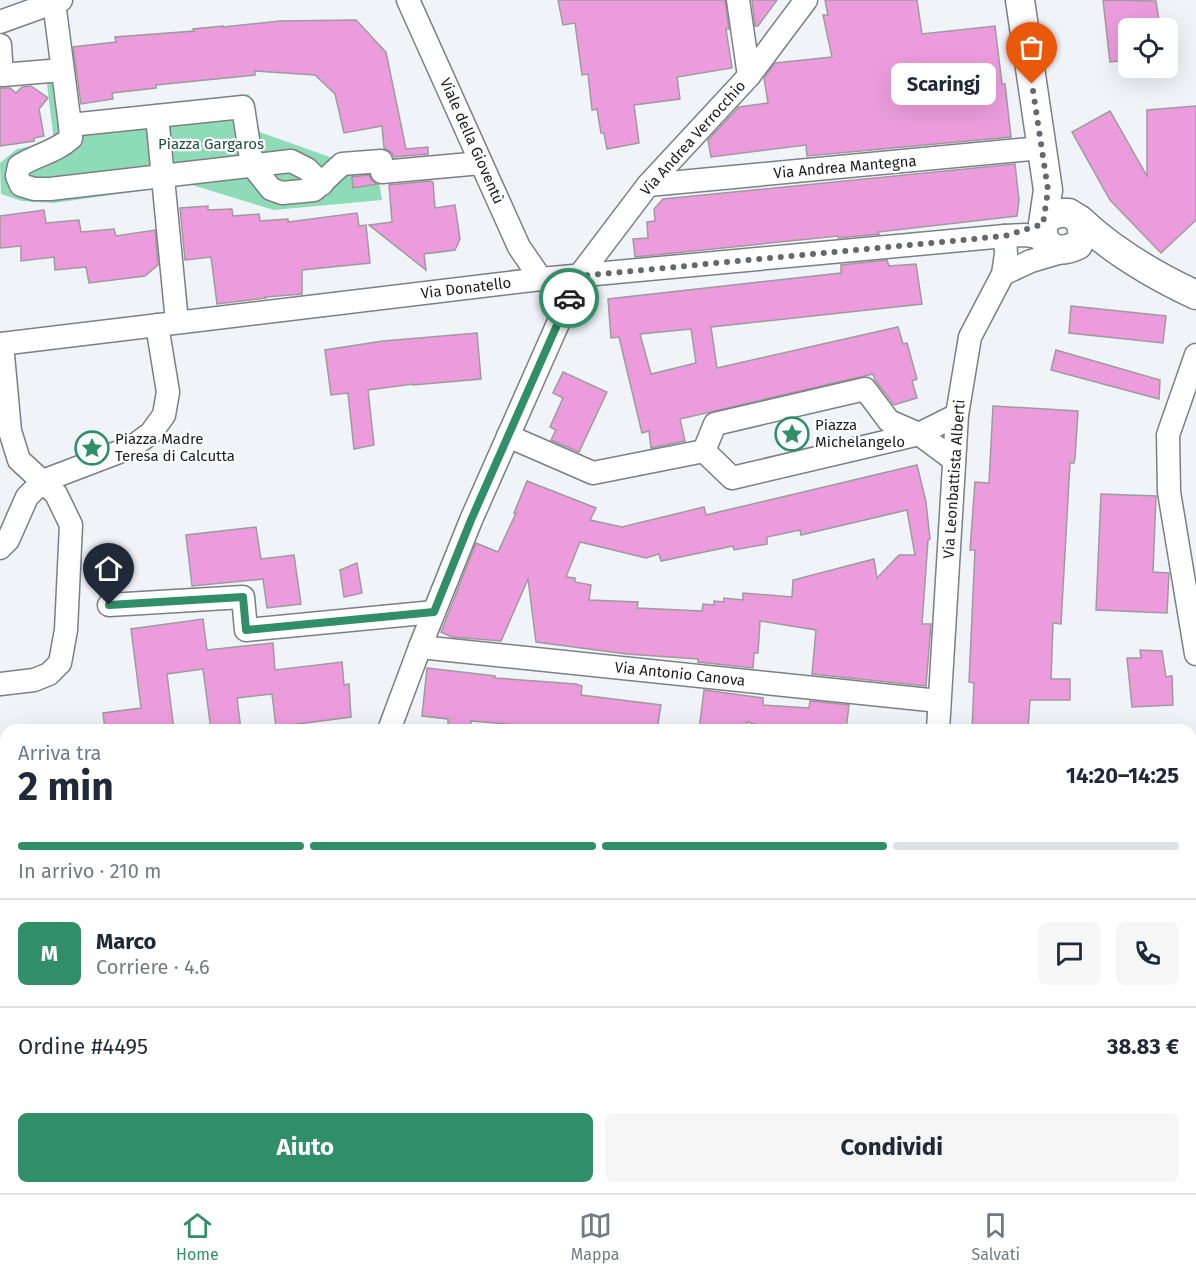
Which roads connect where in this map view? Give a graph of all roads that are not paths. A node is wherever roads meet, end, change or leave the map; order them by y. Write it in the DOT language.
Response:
graph roads {
  1 [pos="408,0"];
  2 [pos="738,0"];
  3 [pos="806,0"];
  4 [pos="1020,0"];
  5 [pos="57,1"];
  6 [pos="0,22"];
  7 [pos="0,45"];
  8 [pos="62,70"];
  9 [pos="749,76"];
  10 [pos="158,116"];
  11 [pos="70,125"];
  12 [pos="1041,148"];
  13 [pos="481,163"];
  14 [pos="252,165"];
  15 [pos="163,175"];
  16 [pos="322,184"];
  17 [pos="648,186"];
  18 [pos="1005,236"];
  19 [pos="1059,237"];
  20 [pos="1003,274"];
  21 [pos="579,276"];
  22 [pos="542,279"];
  23 [pos="1196,295"];
  24 [pos="167,324"];
  25 [pos="1,344"];
  26 [pos="1194,366"];
  27 [pos="957,415"];
  28 [pos="919,434"];
  29 [pos="508,436"];
  30 [pos="704,451"];
  31 [pos="954,460"];
  32 [pos="44,481"];
  33 [pos="0,548"];
  34 [pos="109,605"];
  35 [pos="434,612"];
  36 [pos="420,647"];
  37 [pos="1196,654"];
  38 [pos="0,684"];
  39 [pos="939,701"];
  40 [pos="391,724"];
  41 [pos="938,724"];
  1 -- 13 [label="street, Viale della Gioventù"];
  2 -- 9 [label="street"];
  3 -- 9 [label="street, Via Andrea Verrocchio"];
  4 -- 12 [label="main road"];
  5 -- 6 [label="street"];
  5 -- 8 [label="street"];
  7 -- 8 [label="street"];
  8 -- 11 [label="street"];
  9 -- 17 [label="street, Via Andrea Verrocchio"];
  10 -- 11 [label="street"];
  10 -- 14 [label="street"];
  10 -- 15 [label="street"];
  11 -- 15 [label="street"];
  12 -- 17 [label="street, Via Andrea Mantegna"];
  12 -- 19 [label="main road"];
  13 -- 16 [label="street"];
  13 -- 22 [label="street, Viale della Gioventù"];
  14 -- 15 [label="street"];
  14 -- 16 [label="street"];
  14 -- 16 [label="street"];
  15 -- 24 [label="street"];
  17 -- 21 [label="street, Via Andrea Verrocchio"];
  18 -- 19 [label="street"];
  18 -- 20 [label="street, Via Leonbattista Alberti"];
  18 -- 21 [label="street, Via Donatello"];
  19 -- 20 [label="street"];
  19 -- 23 [label="main road"];
  20 -- 27 [label="street, Via Leonbattista Alberti"];
  21 -- 22 [label="street, Via Donatello"];
  21 -- 29 [label="street, Via Andrea Verrocchio"];
  22 -- 24 [label="street, Via Donatello"];
  24 -- 25 [label="street, Via Donatello"];
  24 -- 32 [label="street"];
  25 -- 32 [label="street"];
  26 -- 37 [label="street"];
  27 -- 28 [label="street"];
  27 -- 31 [label="street, Via Leonbattista Alberti"];
  28 -- 30 [label="street"];
  28 -- 30 [label="street"];
  28 -- 31 [label="street"];
  29 -- 30 [label="street"];
  29 -- 35 [label="street, Via Andrea Verrocchio"];
  31 -- 39 [label="street, Via Leonbattista Alberti"];
  32 -- 33 [label="street"];
  32 -- 38 [label="street"];
  34 -- 35 [label="street"];
  35 -- 36 [label="street, Via Andrea Verrocchio"];
  36 -- 39 [label="street, Via Antonio Canova"];
  36 -- 40 [label="street, Via Andrea Verrocchio"];
  39 -- 41 [label="street, Via Leonbattista Alberti"];
}
